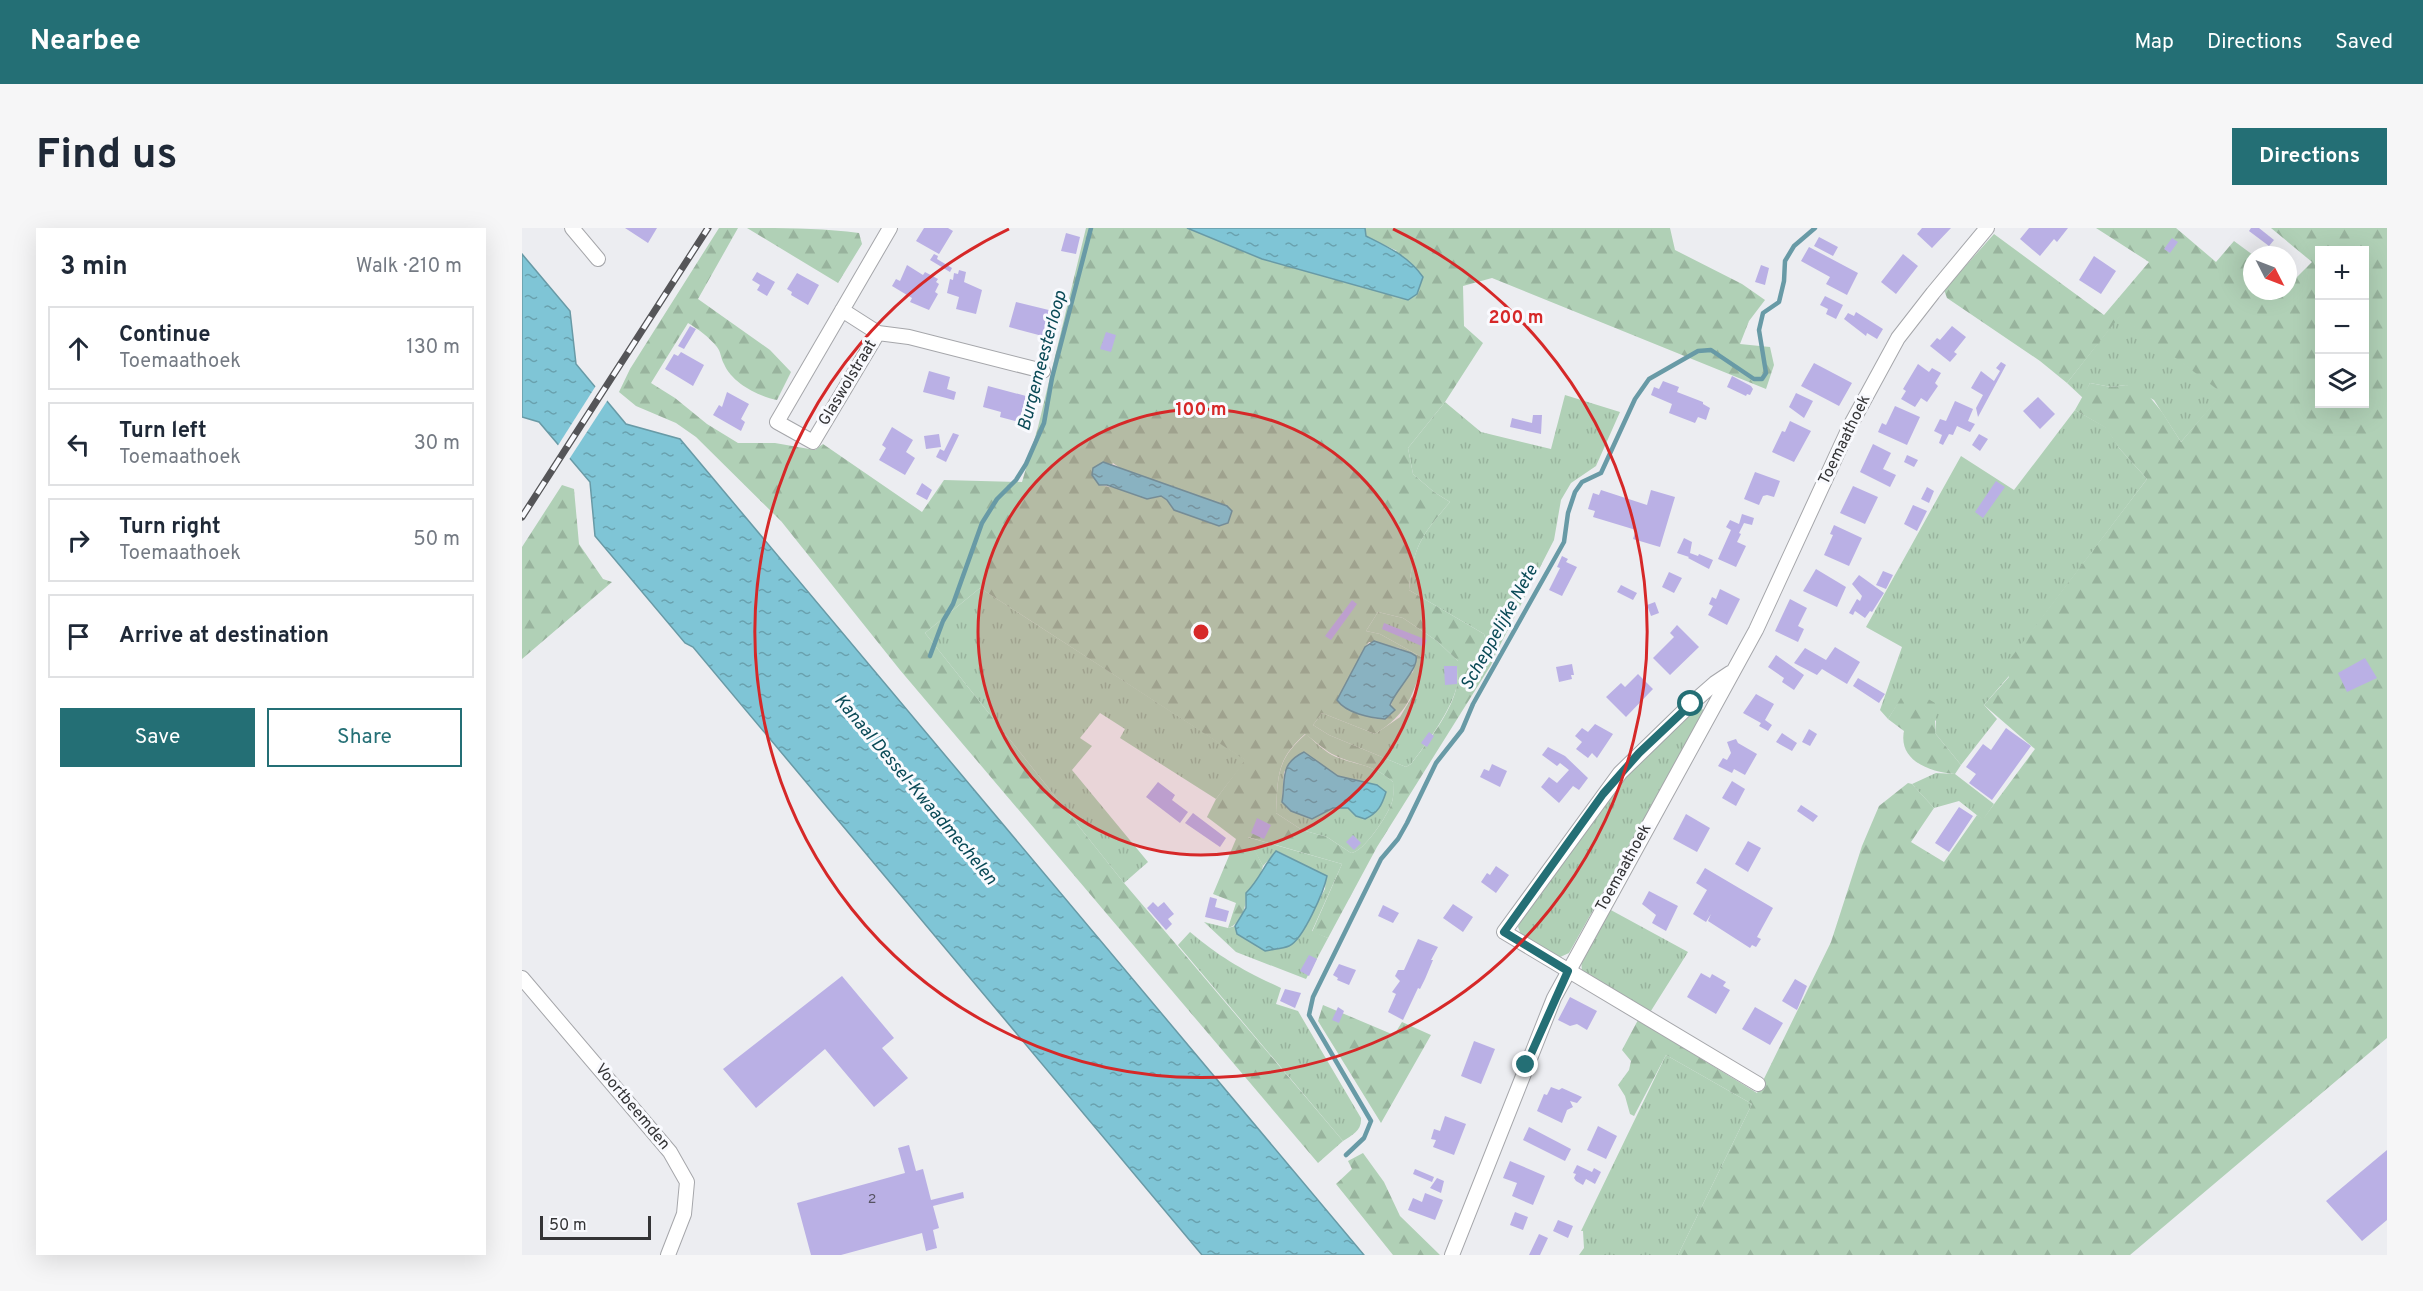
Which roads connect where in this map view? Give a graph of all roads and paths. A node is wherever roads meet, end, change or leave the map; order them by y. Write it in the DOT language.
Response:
graph roads {
  1 [pos="572,228"];
  2 [pos="890,228"];
  3 [pos="1987,228"];
  4 [pos="598,259"];
  5 [pos="842,310"];
  6 [pos="878,333"];
  7 [pos="1043,371"];
  8 [pos="1733,672"];
  9 [pos="1568,971"];
  10 [pos="522,978"];
  11 [pos="1758,1084"];
  12 [pos="668,1255"];
  13 [pos="1452,1255"];
  1 -- 4 [label="street"];
  2 -- 5 [label="street, Glaswolstraat"];
  3 -- 8 [label="street, Toemaathoek"];
  5 -- 6 [label="street, Glaswolstraat"];
  5 -- 6 [label="street, Glaswolstraat"];
  6 -- 7 [label="street, Glaswolstraat"];
  8 -- 9 [label="street, Toemaathoek"];
  8 -- 9 [label="street, Toemaathoek"];
  9 -- 11 [label="street, Toemaathoek"];
  9 -- 13 [label="street, Toemaathoek"];
  10 -- 12 [label="street, Voortbeemden"];
}
